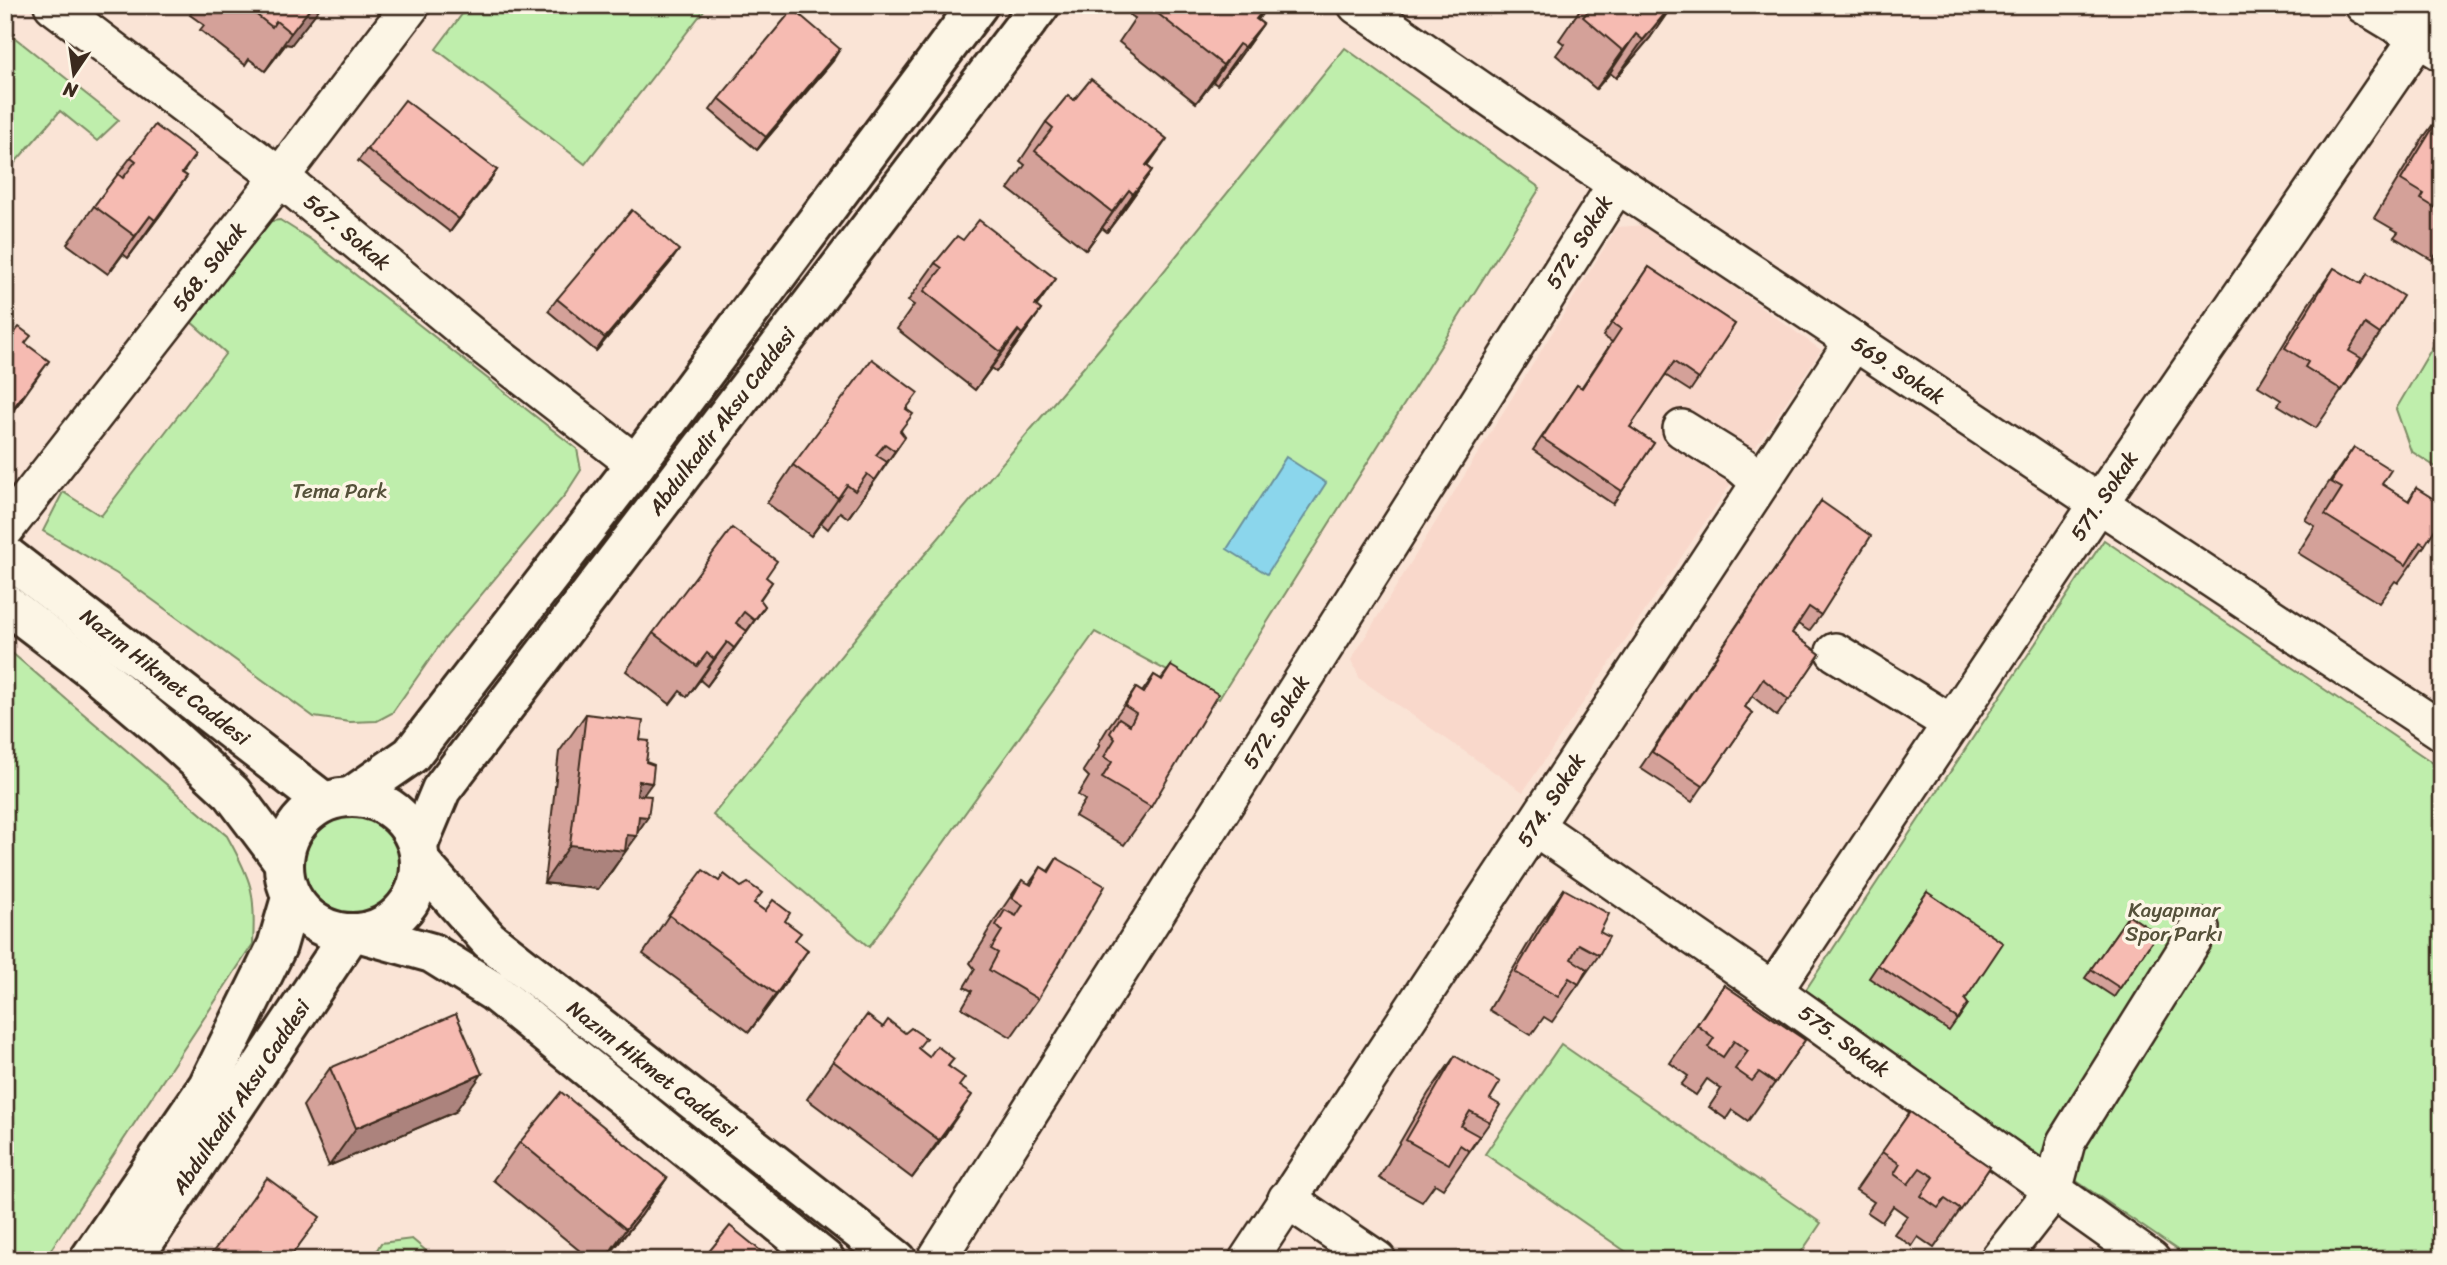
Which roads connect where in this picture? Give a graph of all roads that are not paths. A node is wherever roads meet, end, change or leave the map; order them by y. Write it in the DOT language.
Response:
graph roads {
  1 [pos="53,5"];
  2 [pos="411,5"];
  3 [pos="978,5"];
  4 [pos="1040,5"];
  5 [pos="1357,5"];
  6 [pos="2364,5"];
  7 [pos="2441,5"];
  8 [pos="2431,44"];
  9 [pos="280,177"];
  10 [pos="1616,184"];
  11 [pos="1854,341"];
  12 [pos="1682,429"];
  13 [pos="636,464"];
  14 [pos="1760,482"];
  15 [pos="2099,503"];
  16 [pos="5,529"];
  17 [pos="5,555"];
  18 [pos="5,603"];
  19 [pos="1835,652"];
  20 [pos="1952,724"];
  21 [pos="2442,731"];
  22 [pos="338,799"];
  23 [pos="1534,826"];
  24 [pos="419,854"];
  25 [pos="282,861"];
  26 [pos="291,898"];
  27 [pos="2200,928"];
  28 [pos="356,933"];
  29 [pos="1773,991"];
  30 [pos="2053,1191"];
  31 [pos="1287,1199"];
  32 [pos="89,1260"];
  33 [pos="132,1260"];
  34 [pos="825,1260"];
  35 [pos="897,1260"];
  36 [pos="936,1260"];
  37 [pos="1248,1260"];
  38 [pos="1377,1260"];
  39 [pos="1998,1260"];
  40 [pos="2151,1260"];
  1 -- 9 [label="street, 567. Sokak"];
  2 -- 9 [label="street, 568. Sokak"];
  3 -- 13 [label="main road, Abdulkadir Aksu Caddesi"];
  4 -- 24 [label="main road, Abdulkadir Aksu Caddesi"];
  5 -- 10 [label="street, 569. Sokak"];
  6 -- 8 [label="street"];
  7 -- 8 [label="street, 571. Sokak"];
  8 -- 15 [label="street, 571. Sokak"];
  9 -- 13 [label="street, 567. Sokak"];
  9 -- 16 [label="street, 568. Sokak"];
  10 -- 11 [label="street, 569. Sokak"];
  10 -- 36 [label="street, 572. Sokak"];
  11 -- 14 [label="street, 574. Sokak"];
  11 -- 15 [label="street, 569. Sokak"];
  12 -- 14 [label="street"];
  13 -- 22 [label="main road, Abdulkadir Aksu Caddesi"];
  14 -- 23 [label="street, 574. Sokak"];
  15 -- 20 [label="street, 571. Sokak"];
  15 -- 21 [label="street, 569. Sokak"];
  17 -- 22 [label="main road, Nazım Hikmet Caddesi"];
  18 -- 25 [label="main road, Nazım Hikmet Caddesi"];
  19 -- 20 [label="street"];
  20 -- 29 [label="street, 571. Sokak"];
  22 -- 24 [label="main road"];
  22 -- 25 [label="main road"];
  23 -- 29 [label="street, 575. Sokak"];
  23 -- 31 [label="street, 574. Sokak"];
  24 -- 28 [label="main road"];
  24 -- 35 [label="main road, Nazım Hikmet Caddesi"];
  25 -- 26 [label="main road"];
  26 -- 28 [label="main road"];
  26 -- 32 [label="main road, Abdulkadir Aksu Caddesi"];
  27 -- 30 [label="street"];
  28 -- 33 [label="main road, Abdulkadir Aksu Caddesi"];
  28 -- 34 [label="main road, Nazım Hikmet Caddesi"];
  29 -- 30 [label="street, 575. Sokak"];
  30 -- 39 [label="street"];
  30 -- 40 [label="street, 575. Sokak"];
  31 -- 37 [label="street, 574. Sokak"];
  31 -- 38 [label="street"];
}
